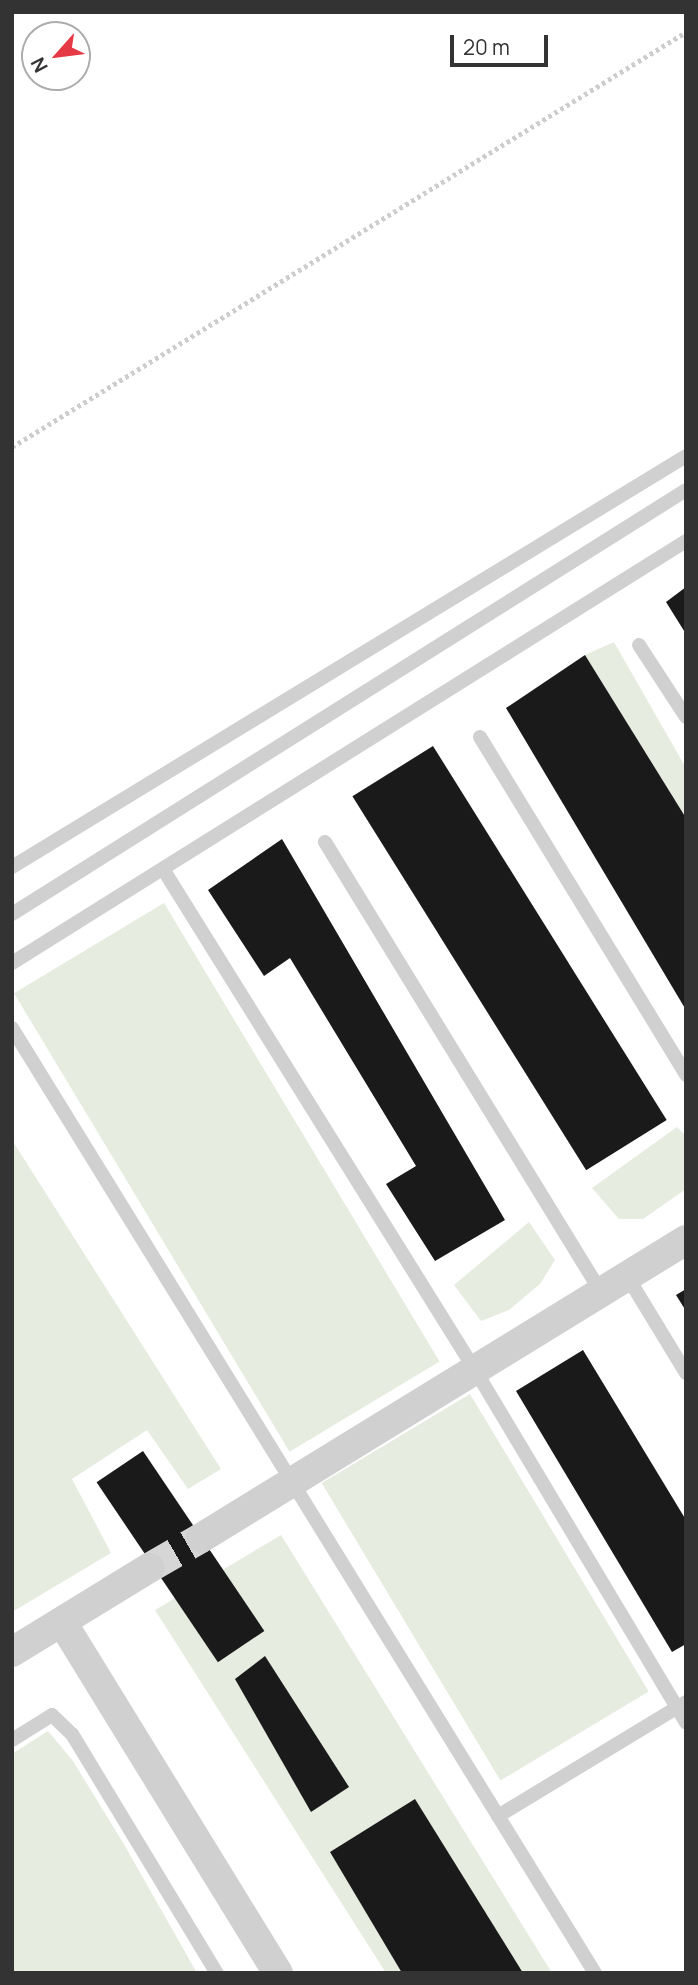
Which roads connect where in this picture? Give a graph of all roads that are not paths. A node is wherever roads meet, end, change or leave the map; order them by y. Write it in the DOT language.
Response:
graph roads {
  1 [pos="686,456"];
  2 [pos="686,489"];
  3 [pos="686,541"];
  4 [pos="639,645"];
  5 [pos="686,717"];
  6 [pos="480,737"];
  7 [pos="325,842"];
  8 [pos="12,867"];
  9 [pos="163,869"];
  10 [pos="12,914"];
  11 [pos="12,963"];
  12 [pos="12,1028"];
  13 [pos="686,1075"];
  14 [pos="686,1240"];
  15 [pos="628,1276"];
  16 [pos="601,1292"];
  17 [pos="475,1370"];
  18 [pos="686,1373"];
  19 [pos="292,1482"];
  20 [pos="201,1538"];
  21 [pos="149,1567"];
  22 [pos="62,1622"];
  23 [pos="12,1652"];
  24 [pos="681,1705"];
  25 [pos="686,1723"];
  26 [pos="12,1740"];
  27 [pos="498,1816"];
  28 [pos="217,1973"];
  29 [pos="278,1973"];
  30 [pos="595,1973"];
  1 -- 8 [label="lane"];
  2 -- 10 [label="lane"];
  3 -- 9 [label="lane"];
  4 -- 5 [label="lane"];
  6 -- 13 [label="lane"];
  7 -- 16 [label="lane"];
  9 -- 11 [label="lane"];
  9 -- 17 [label="lane"];
  12 -- 19 [label="lane"];
  14 -- 15 [label="street"];
  15 -- 16 [label="street"];
  15 -- 18 [label="lane"];
  16 -- 17 [label="street"];
  17 -- 19 [label="street"];
  17 -- 24 [label="lane"];
  19 -- 20 [label="street"];
  19 -- 27 [label="lane"];
  21 -- 22 [label="street"];
  22 -- 23 [label="street"];
  22 -- 29 [label="street"];
  24 -- 25 [label="lane"];
  24 -- 27 [label="lane"];
  26 -- 28 [label="lane"];
  27 -- 30 [label="lane"];
}
